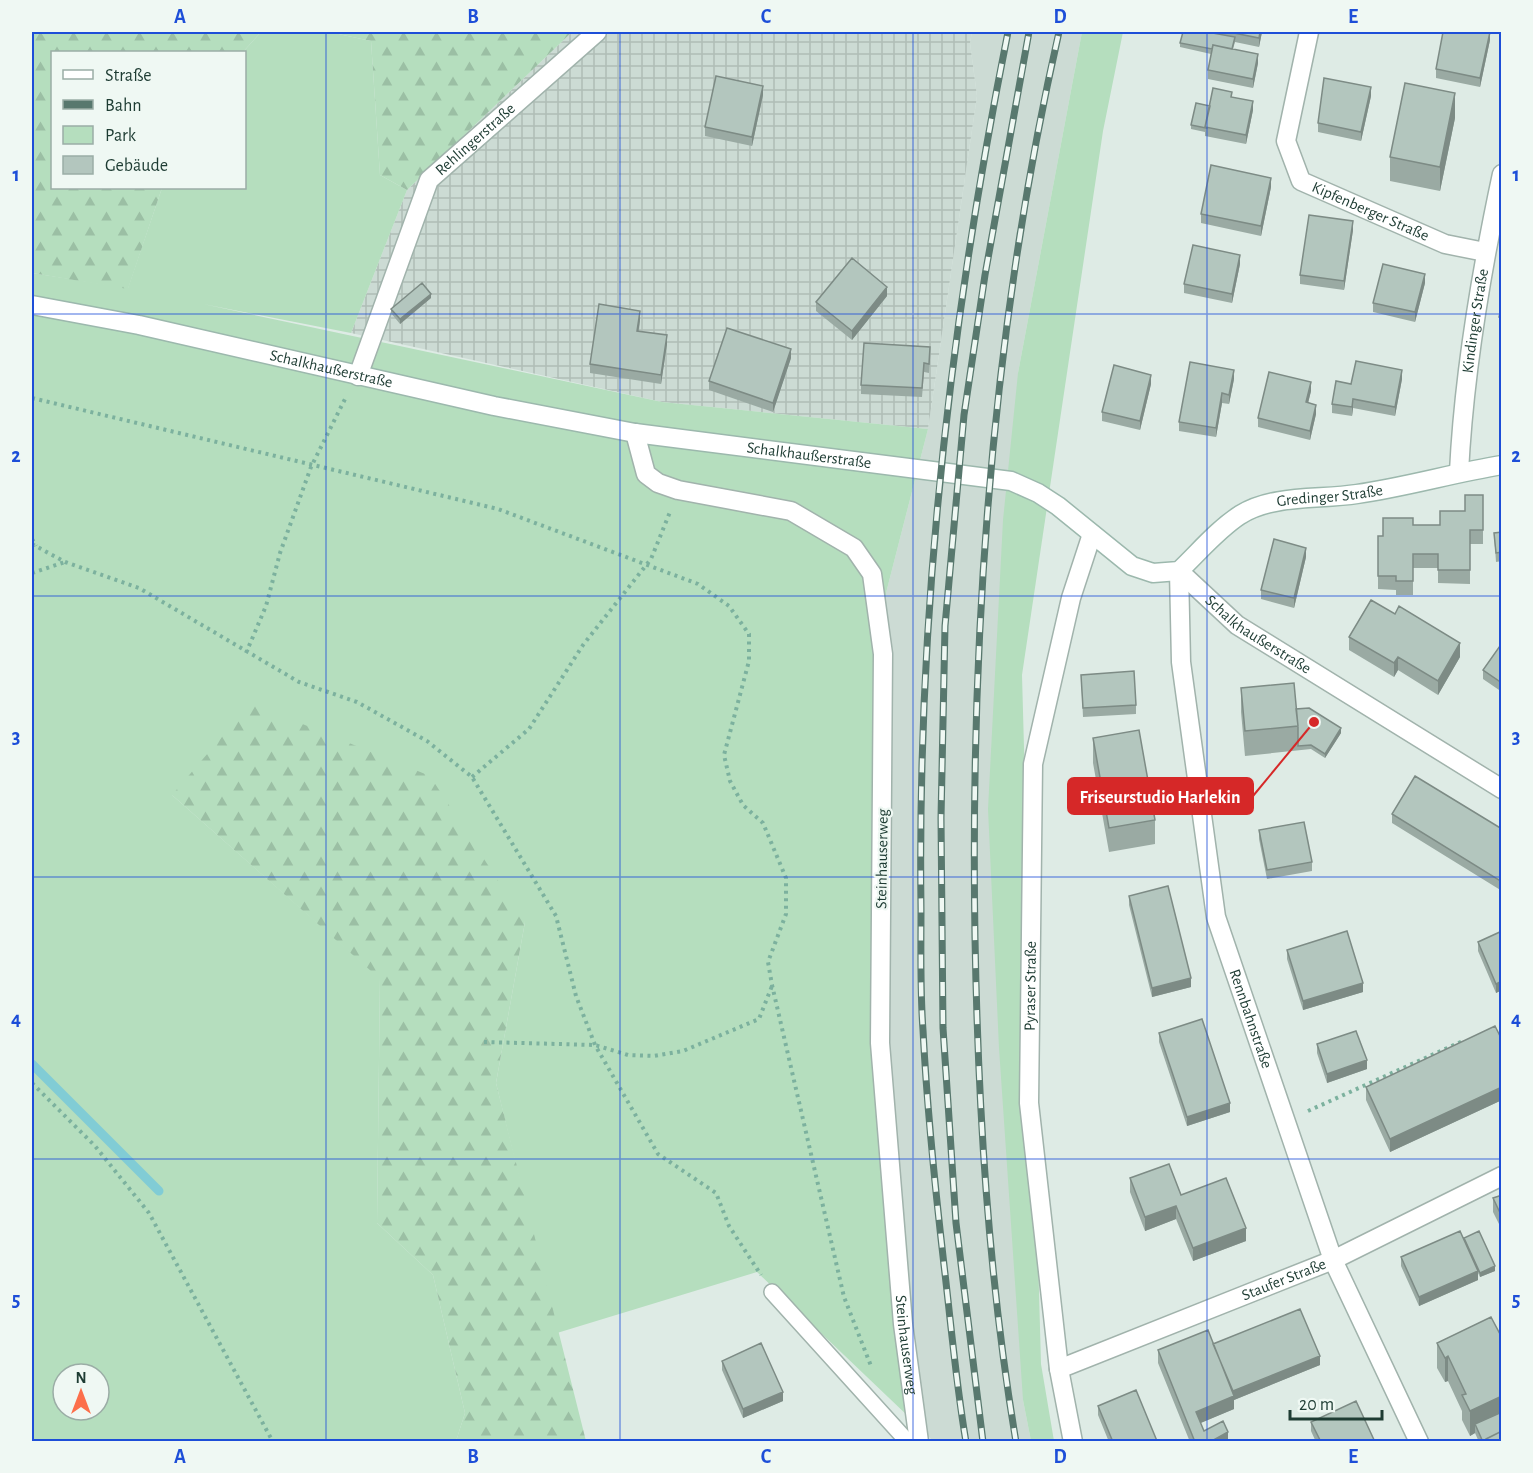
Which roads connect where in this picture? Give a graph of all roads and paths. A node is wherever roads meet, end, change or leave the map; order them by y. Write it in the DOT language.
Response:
graph roads {
  1 [pos="597,32"];
  2 [pos="1309,32"];
  3 [pos="1502,174"];
  4 [pos="1485,252"];
  5 [pos="32,304"];
  6 [pos="358,376"];
  7 [pos="32,398"];
  8 [pos="635,433"];
  9 [pos="1502,465"];
  10 [pos="311,467"];
  11 [pos="1459,472"];
  12 [pos="678,490"];
  13 [pos="1092,534"];
  14 [pos="32,538"];
  15 [pos="34,545"];
  16 [pos="65,562"];
  17 [pos="646,563"];
  18 [pos="1179,571"];
  19 [pos="32,573"];
  20 [pos="246,652"];
  21 [pos="472,777"];
  22 [pos="1502,789"];
  23 [pos="772,985"];
  24 [pos="1465,1040"];
  25 [pos="484,1042"];
  26 [pos="595,1045"];
  27 [pos="32,1083"];
  28 [pos="1286,1121"];
  29 [pos="1502,1176"];
  30 [pos="1334,1260"];
  31 [pos="772,1292"];
  32 [pos="1059,1369"];
  33 [pos="873,1371"];
  34 [pos="273,1442"];
  35 [pos="908,1442"];
  36 [pos="919,1442"];
  37 [pos="1073,1442"];
  38 [pos="1419,1442"];
  1 -- 6 [label="street, Rehlingerstraße"];
  2 -- 4 [label="street, Kipfenberger Straße"];
  3 -- 4 [label="street, Kindinger Straße"];
  4 -- 11 [label="street, Kindinger Straße"];
  5 -- 6 [label="street, Schalkhaußerstraße"];
  6 -- 8 [label="street, Schalkhaußerstraße"];
  6 -- 10 [label="path"];
  7 -- 10 [label="path"];
  8 -- 12 [label="street, Steinhauserweg"];
  8 -- 13 [label="street, Schalkhaußerstraße"];
  9 -- 11 [label="street, Gredinger Straße"];
  10 -- 17 [label="path"];
  10 -- 20 [label="path"];
  11 -- 18 [label="street, Gredinger Straße"];
  12 -- 17 [label="path"];
  12 -- 36 [label="street, Steinhauserweg"];
  13 -- 18 [label="street, Schalkhaußerstraße"];
  13 -- 32 [label="street, Pyraser Straße"];
  14 -- 15 [label="path"];
  15 -- 16 [label="path"];
  16 -- 19 [label="path"];
  16 -- 20 [label="path"];
  17 -- 21 [label="path"];
  17 -- 23 [label="path"];
  18 -- 22 [label="street, Schalkhaußerstraße"];
  18 -- 28 [label="street, Rennbahnstraße"];
  20 -- 21 [label="path"];
  21 -- 26 [label="path"];
  23 -- 26 [label="path"];
  23 -- 33 [label="path"];
  24 -- 28 [label="path"];
  25 -- 26 [label="path"];
  26 -- 31 [label="path"];
  27 -- 34 [label="path"];
  28 -- 30 [label="street, Rennbahnstraße"];
  29 -- 30 [label="street, Staufer Straße"];
  30 -- 32 [label="street, Staufer Straße"];
  30 -- 38 [label="street, Rennbahnstraße"];
  31 -- 35 [label="lane"];
  32 -- 37 [label="street, Pyraser Straße"];
}
